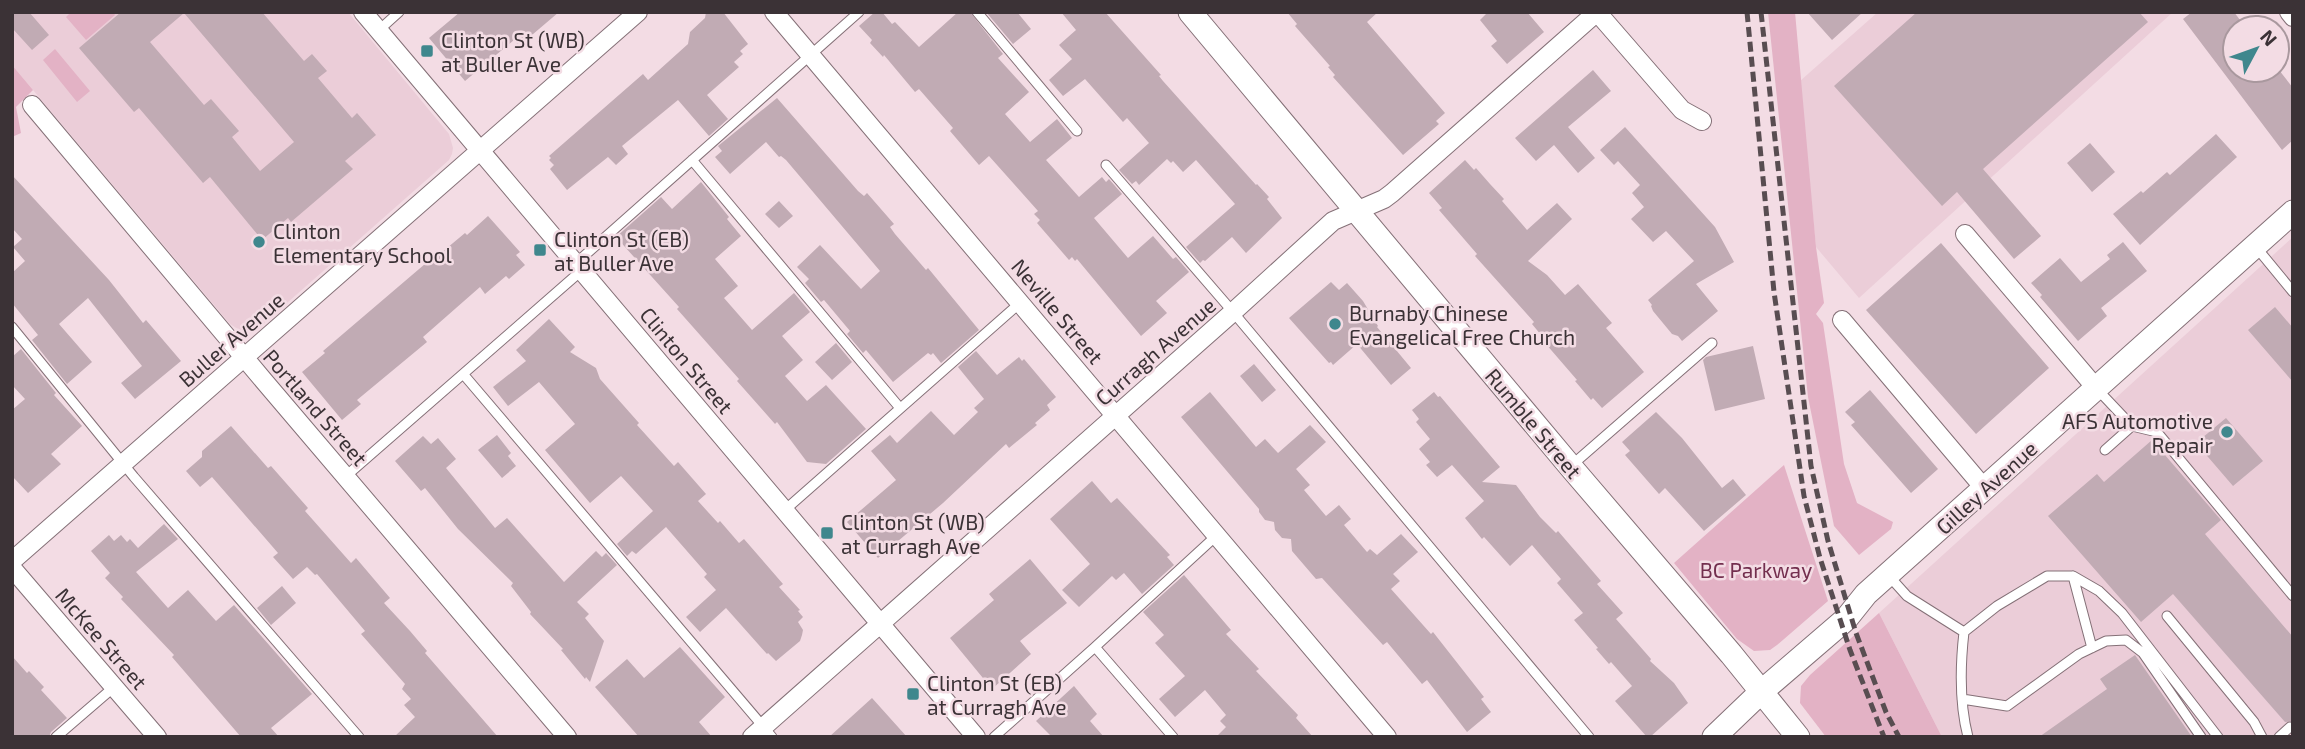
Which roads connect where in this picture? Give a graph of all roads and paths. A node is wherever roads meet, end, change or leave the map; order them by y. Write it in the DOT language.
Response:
graph roads {
  1 [pos="363,12"];
  2 [pos="399,12"];
  3 [pos="638,12"];
  4 [pos="774,12"];
  5 [pos="859,12"];
  6 [pos="977,12"];
  7 [pos="1190,12"];
  8 [pos="1597,12"];
  9 [pos="2289,12"];
  10 [pos="2293,17"];
  11 [pos="378,31"];
  12 [pos="810,55"];
  13 [pos="32,105"];
  14 [pos="1702,121"];
  15 [pos="1077,131"];
  16 [pos="480,151"];
  17 [pos="692,160"];
  18 [pos="1106,165"];
  19 [pos="1356,211"];
  20 [pos="2293,212"];
  21 [pos="1965,234"];
  22 [pos="2256,247"];
  23 [pos="578,268"];
  24 [pos="2293,292"];
  25 [pos="1021,303"];
  26 [pos="1233,312"];
  27 [pos="1842,320"];
  28 [pos="12,327"];
  29 [pos="1712,343"];
  30 [pos="244,357"];
  31 [pos="464,375"];
  32 [pos="2096,388"];
  33 [pos="900,408"];
  34 [pos="1117,415"];
  35 [pos="2132,426"];
  36 [pos="2105,450"];
  37 [pos="123,463"];
  38 [pos="1570,466"];
  39 [pos="346,476"];
  40 [pos="1984,488"];
  41 [pos="785,510"];
  42 [pos="1216,536"];
  43 [pos="12,561"];
  44 [pos="12,568"];
  45 [pos="1888,575"];
  46 [pos="2073,576"];
  47 [pos="2293,596"];
  48 [pos="2167,616"];
  49 [pos="880,623"];
  50 [pos="1965,632"];
  51 [pos="1095,647"];
  52 [pos="2092,648"];
  53 [pos="114,687"];
  54 [pos="1761,692"];
  55 [pos="1962,699"];
  56 [pos="2290,727"];
  57 [pos="763,733"];
  58 [pos="57,737"];
  59 [pos="157,737"];
  60 [pos="359,737"];
  61 [pos="567,737"];
  62 [pos="976,737"];
  63 [pos="994,737"];
  64 [pos="1173,737"];
  65 [pos="1387,737"];
  66 [pos="1589,737"];
  67 [pos="1714,737"];
  68 [pos="1798,737"];
  69 [pos="1968,737"];
  70 [pos="2201,737"];
  71 [pos="2218,737"];
  72 [pos="2262,737"];
  73 [pos="2279,737"];
  1 -- 11 [label="street, Clinton Street"];
  2 -- 11 [label="lane"];
  3 -- 16 [label="street, Buller Avenue"];
  4 -- 12 [label="street, Neville Street"];
  5 -- 12 [label="lane"];
  6 -- 15 [label="lane"];
  7 -- 19 [label="street, Rumble Street"];
  8 -- 14 [label="street"];
  8 -- 19 [label="street, Curragh Avenue"];
  9 -- 10 [label="street"];
  11 -- 16 [label="street, Clinton Street"];
  12 -- 17 [label="lane"];
  12 -- 25 [label="street, Neville Street"];
  13 -- 30 [label="street, Portland Street"];
  16 -- 23 [label="street, Clinton Street"];
  16 -- 30 [label="street, Buller Avenue"];
  17 -- 23 [label="lane"];
  17 -- 33 [label="lane"];
  18 -- 26 [label="lane"];
  19 -- 26 [label="street, Curragh Avenue"];
  19 -- 38 [label="street, Rumble Street"];
  20 -- 22 [label="street, Gilley Avenue"];
  21 -- 32 [label="street"];
  22 -- 24 [label="lane"];
  22 -- 32 [label="street, Gilley Avenue"];
  23 -- 31 [label="lane"];
  23 -- 41 [label="street, Clinton Street"];
  25 -- 33 [label="lane"];
  25 -- 34 [label="street, Neville Street"];
  26 -- 34 [label="street, Curragh Avenue"];
  26 -- 66 [label="lane"];
  27 -- 40 [label="street"];
  28 -- 37 [label="lane"];
  29 -- 38 [label="lane"];
  30 -- 37 [label="street, Buller Avenue"];
  30 -- 39 [label="street, Portland Street"];
  31 -- 39 [label="lane"];
  31 -- 57 [label="lane"];
  32 -- 35 [label="lane"];
  32 -- 40 [label="street, Gilley Avenue"];
  33 -- 41 [label="lane"];
  34 -- 42 [label="street, Neville Street"];
  34 -- 49 [label="street, Curragh Avenue"];
  35 -- 36 [label="lane"];
  35 -- 47 [label="lane"];
  37 -- 43 [label="street, Buller Avenue"];
  37 -- 60 [label="lane"];
  38 -- 54 [label="street, Rumble Street"];
  39 -- 61 [label="street, Portland Street"];
  40 -- 45 [label="street, Gilley Avenue"];
  41 -- 49 [label="street, Clinton Street"];
  42 -- 51 [label="lane"];
  42 -- 65 [label="street, Neville Street"];
  44 -- 53 [label="street, McKee Street"];
  45 -- 50 [label="lane"];
  45 -- 54 [label="street, Gilley Avenue"];
  46 -- 50 [label="lane"];
  46 -- 52 [label="lane"];
  46 -- 71 [label="lane"];
  48 -- 72 [label="lane"];
  49 -- 57 [label="street, Curragh Avenue"];
  49 -- 62 [label="street, Clinton Street"];
  50 -- 55 [label="lane"];
  51 -- 63 [label="lane"];
  51 -- 64 [label="lane"];
  52 -- 55 [label="lane"];
  52 -- 70 [label="lane"];
  53 -- 58 [label="lane"];
  53 -- 59 [label="street, McKee Street"];
  54 -- 67 [label="street, Gilley Avenue"];
  54 -- 68 [label="street, Rumble Street"];
  55 -- 69 [label="lane"];
  56 -- 73 [label="lane"];
}
